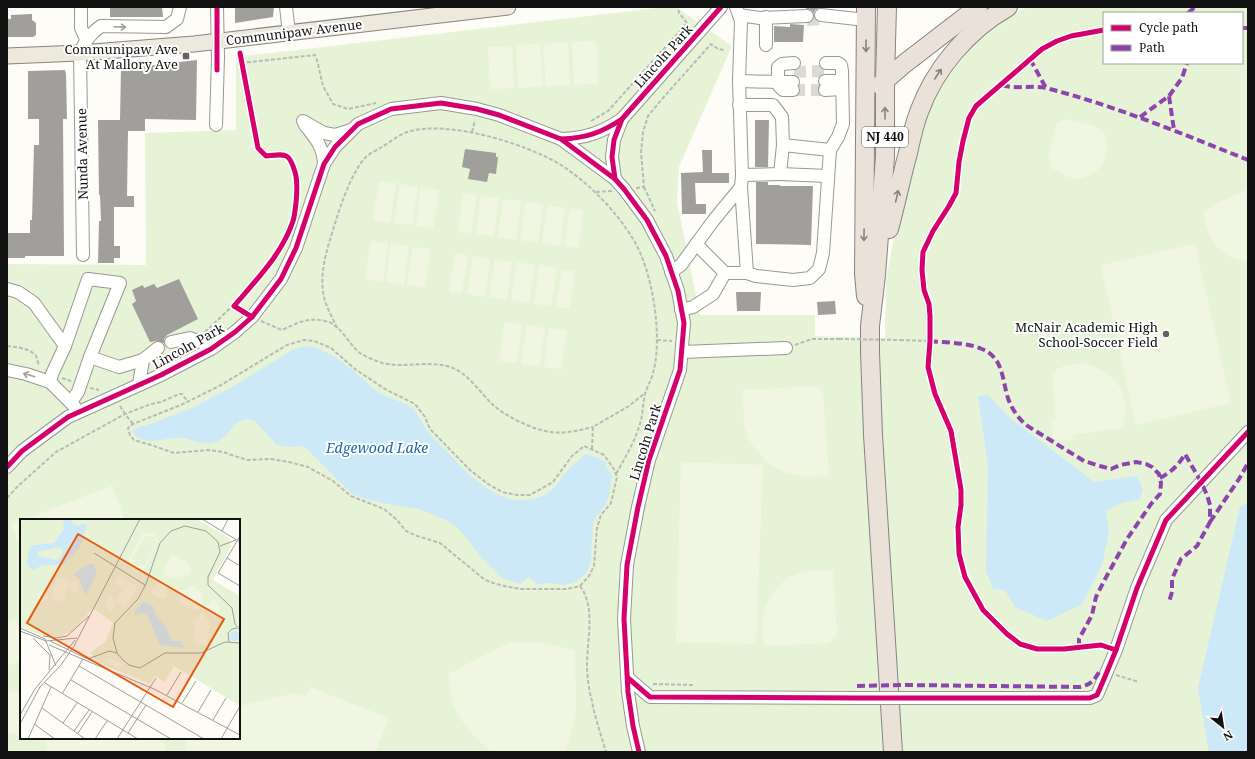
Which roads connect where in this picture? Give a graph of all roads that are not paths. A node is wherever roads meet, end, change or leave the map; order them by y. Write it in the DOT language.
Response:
graph roads {
  1 [pos="81,7"];
  2 [pos="180,7"];
  3 [pos="216,7"];
  4 [pos="286,7"];
  5 [pos="508,7"];
  6 [pos="721,7"];
  7 [pos="887,7"];
  8 [pos="978,7"];
  9 [pos="1008,7"];
  10 [pos="451,10"];
  11 [pos="738,11"];
  12 [pos="782,12"];
  13 [pos="827,13"];
  14 [pos="866,14"];
  15 [pos="805,15"];
  16 [pos="766,18"];
  17 [pos="289,33"];
  18 [pos="86,39"];
  19 [pos="217,42"];
  20 [pos="766,45"];
  21 [pos="80,53"];
  22 [pos="7,56"];
  23 [pos="778,77"];
  24 [pos="842,80"];
  25 [pos="885,80"];
  26 [pos="739,81"];
  27 [pos="866,98"];
  28 [pos="739,105"];
  29 [pos="622,119"];
  30 [pos="216,125"];
  31 [pos="352,130"];
  32 [pos="561,139"];
  33 [pos="783,145"];
  34 [pos="830,150"];
  35 [pos="324,164"];
  36 [pos="780,174"];
  37 [pos="828,176"];
  38 [pos="615,179"];
  39 [pos="741,181"];
  40 [pos="696,244"];
  41 [pos="83,255"];
  42 [pos="671,272"];
  43 [pos="725,273"];
  44 [pos="747,273"];
  45 [pos="876,275"];
  46 [pos="7,289"];
  47 [pos="681,310"];
  48 [pos="870,326"];
  49 [pos="170,342"];
  50 [pos="65,346"];
  51 [pos="214,347"];
  52 [pos="158,348"];
  53 [pos="786,348"];
  54 [pos="682,352"];
  55 [pos="90,357"];
  56 [pos="143,360"];
  57 [pos="7,370"];
  58 [pos="51,378"];
  59 [pos="139,384"];
  60 [pos="71,402"];
  61 [pos="79,412"];
  62 [pos="1248,432"];
  63 [pos="7,467"];
  64 [pos="628,678"];
  65 [pos="650,696"];
  66 [pos="632,715"];
  67 [pos="638,752"];
  68 [pos="893,752"];
  1 -- 18 [label="street"];
  18 -- 2 [label="street, one-way"];
  3 -- 19 [label="street"];
  4 -- 17 [label="street"];
  5 -- 10 [label="main road, Communipaw Avenue"];
  6 -- 29 [label="street, Lincoln Park"];
  7 -- 25 [label="highway, NJ 440"];
  8 -- 25 [label="highway"];
  45 -- 9 [label="highway, one-way"];
  10 -- 17 [label="main road, Communipaw Avenue"];
  11 -- 16 [label="street"];
  11 -- 26 [label="street"];
  12 -- 15 [label="street"];
  12 -- 16 [label="street"];
  13 -- 14 [label="street"];
  14 -- 27 [label="highway, one-way"];
  16 -- 20 [label="street"];
  17 -- 19 [label="main road, Communipaw Avenue"];
  18 -- 21 [label="street"];
  19 -- 21 [label="main road, Communipaw Avenue"];
  19 -- 30 [label="street"];
  21 -- 22 [label="main road, Communipaw Avenue"];
  21 -- 41 [label="street, Nunda Avenue"];
  23 -- 23 [label="street"];
  23 -- 26 [label="street"];
  24 -- 24 [label="street"];
  24 -- 34 [label="street"];
  25 -- 27 [label="highway"];
  45 -- 25 [label="highway, NJ 440, one-way"];
  26 -- 28 [label="street"];
  27 -- 48 [label="highway, one-way"];
  28 -- 33 [label="street"];
  28 -- 39 [label="street"];
  29 -- 32 [label="street, Lincoln Park"];
  29 -- 38 [label="street, Lincoln Park"];
  31 -- 32 [label="street, Lincoln Park"];
  31 -- 35 [label="street, Lincoln Park"];
  31 -- 35 [label="street"];
  32 -- 38 [label="street, Lincoln Park"];
  33 -- 34 [label="street"];
  33 -- 36 [label="street"];
  34 -- 37 [label="street"];
  35 -- 51 [label="street, Lincoln Park"];
  36 -- 37 [label="street"];
  36 -- 39 [label="street"];
  37 -- 44 [label="street"];
  38 -- 42 [label="street, Lincoln Park"];
  39 -- 40 [label="street"];
  39 -- 44 [label="street"];
  40 -- 42 [label="street"];
  40 -- 43 [label="street"];
  42 -- 47 [label="street, Lincoln Park"];
  43 -- 44 [label="street"];
  43 -- 47 [label="street"];
  45 -- 48 [label="highway"];
  46 -- 50 [label="street"];
  47 -- 54 [label="street, Lincoln Park"];
  48 -- 68 [label="highway"];
  49 -- 51 [label="street"];
  50 -- 55 [label="street"];
  50 -- 58 [label="street"];
  51 -- 59 [label="street, Lincoln Park"];
  52 -- 56 [label="street"];
  53 -- 54 [label="street"];
  54 -- 64 [label="street, Lincoln Park"];
  55 -- 56 [label="street"];
  55 -- 60 [label="street"];
  56 -- 59 [label="street"];
  58 -- 57 [label="street, one-way"];
  58 -- 60 [label="street"];
  59 -- 61 [label="street, Lincoln Park"];
  60 -- 61 [label="street"];
  61 -- 63 [label="street, Lincoln Park"];
  62 -- 65 [label="street, bridge"];
  64 -- 65 [label="street"];
  64 -- 66 [label="street, Lincoln Park"];
  65 -- 66 [label="street"];
  66 -- 67 [label="street, Lincoln Park"];
}
